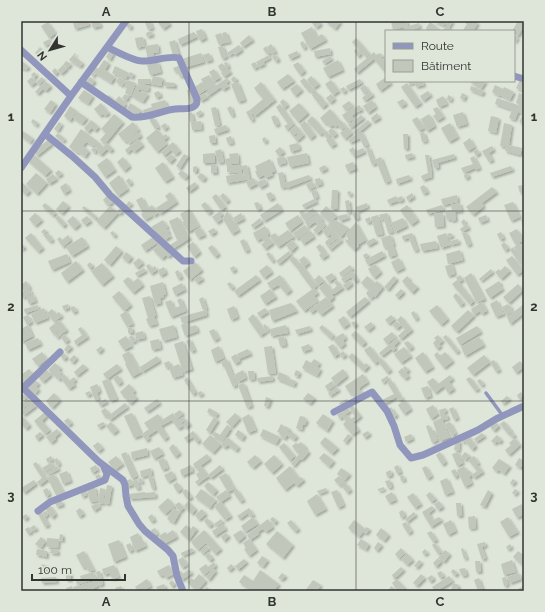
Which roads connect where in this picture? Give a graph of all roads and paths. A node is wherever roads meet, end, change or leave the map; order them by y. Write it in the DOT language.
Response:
graph roads {
  1 [pos="126,21"];
  2 [pos="107,47"];
  3 [pos="21,50"];
  4 [pos="81,82"];
  5 [pos="71,96"];
  6 [pos="45,134"];
  7 [pos="21,168"];
  8 [pos="191,261"];
  9 [pos="60,352"];
  10 [pos="22,387"];
  11 [pos="486,393"];
  12 [pos="524,406"];
  13 [pos="334,412"];
  14 [pos="503,416"];
  15 [pos="104,467"];
  16 [pos="38,510"];
  17 [pos="183,591"];
  1 -- 2 [label="street"];
  2 -- 4 [label="street"];
  2 -- 4 [label="street"];
  3 -- 5 [label="street"];
  4 -- 5 [label="street"];
  5 -- 6 [label="street"];
  6 -- 7 [label="street"];
  6 -- 8 [label="street"];
  9 -- 10 [label="street"];
  10 -- 15 [label="street"];
  11 -- 14 [label="lane"];
  12 -- 14 [label="street"];
  13 -- 14 [label="street"];
  15 -- 16 [label="street"];
  15 -- 17 [label="street"];
}
